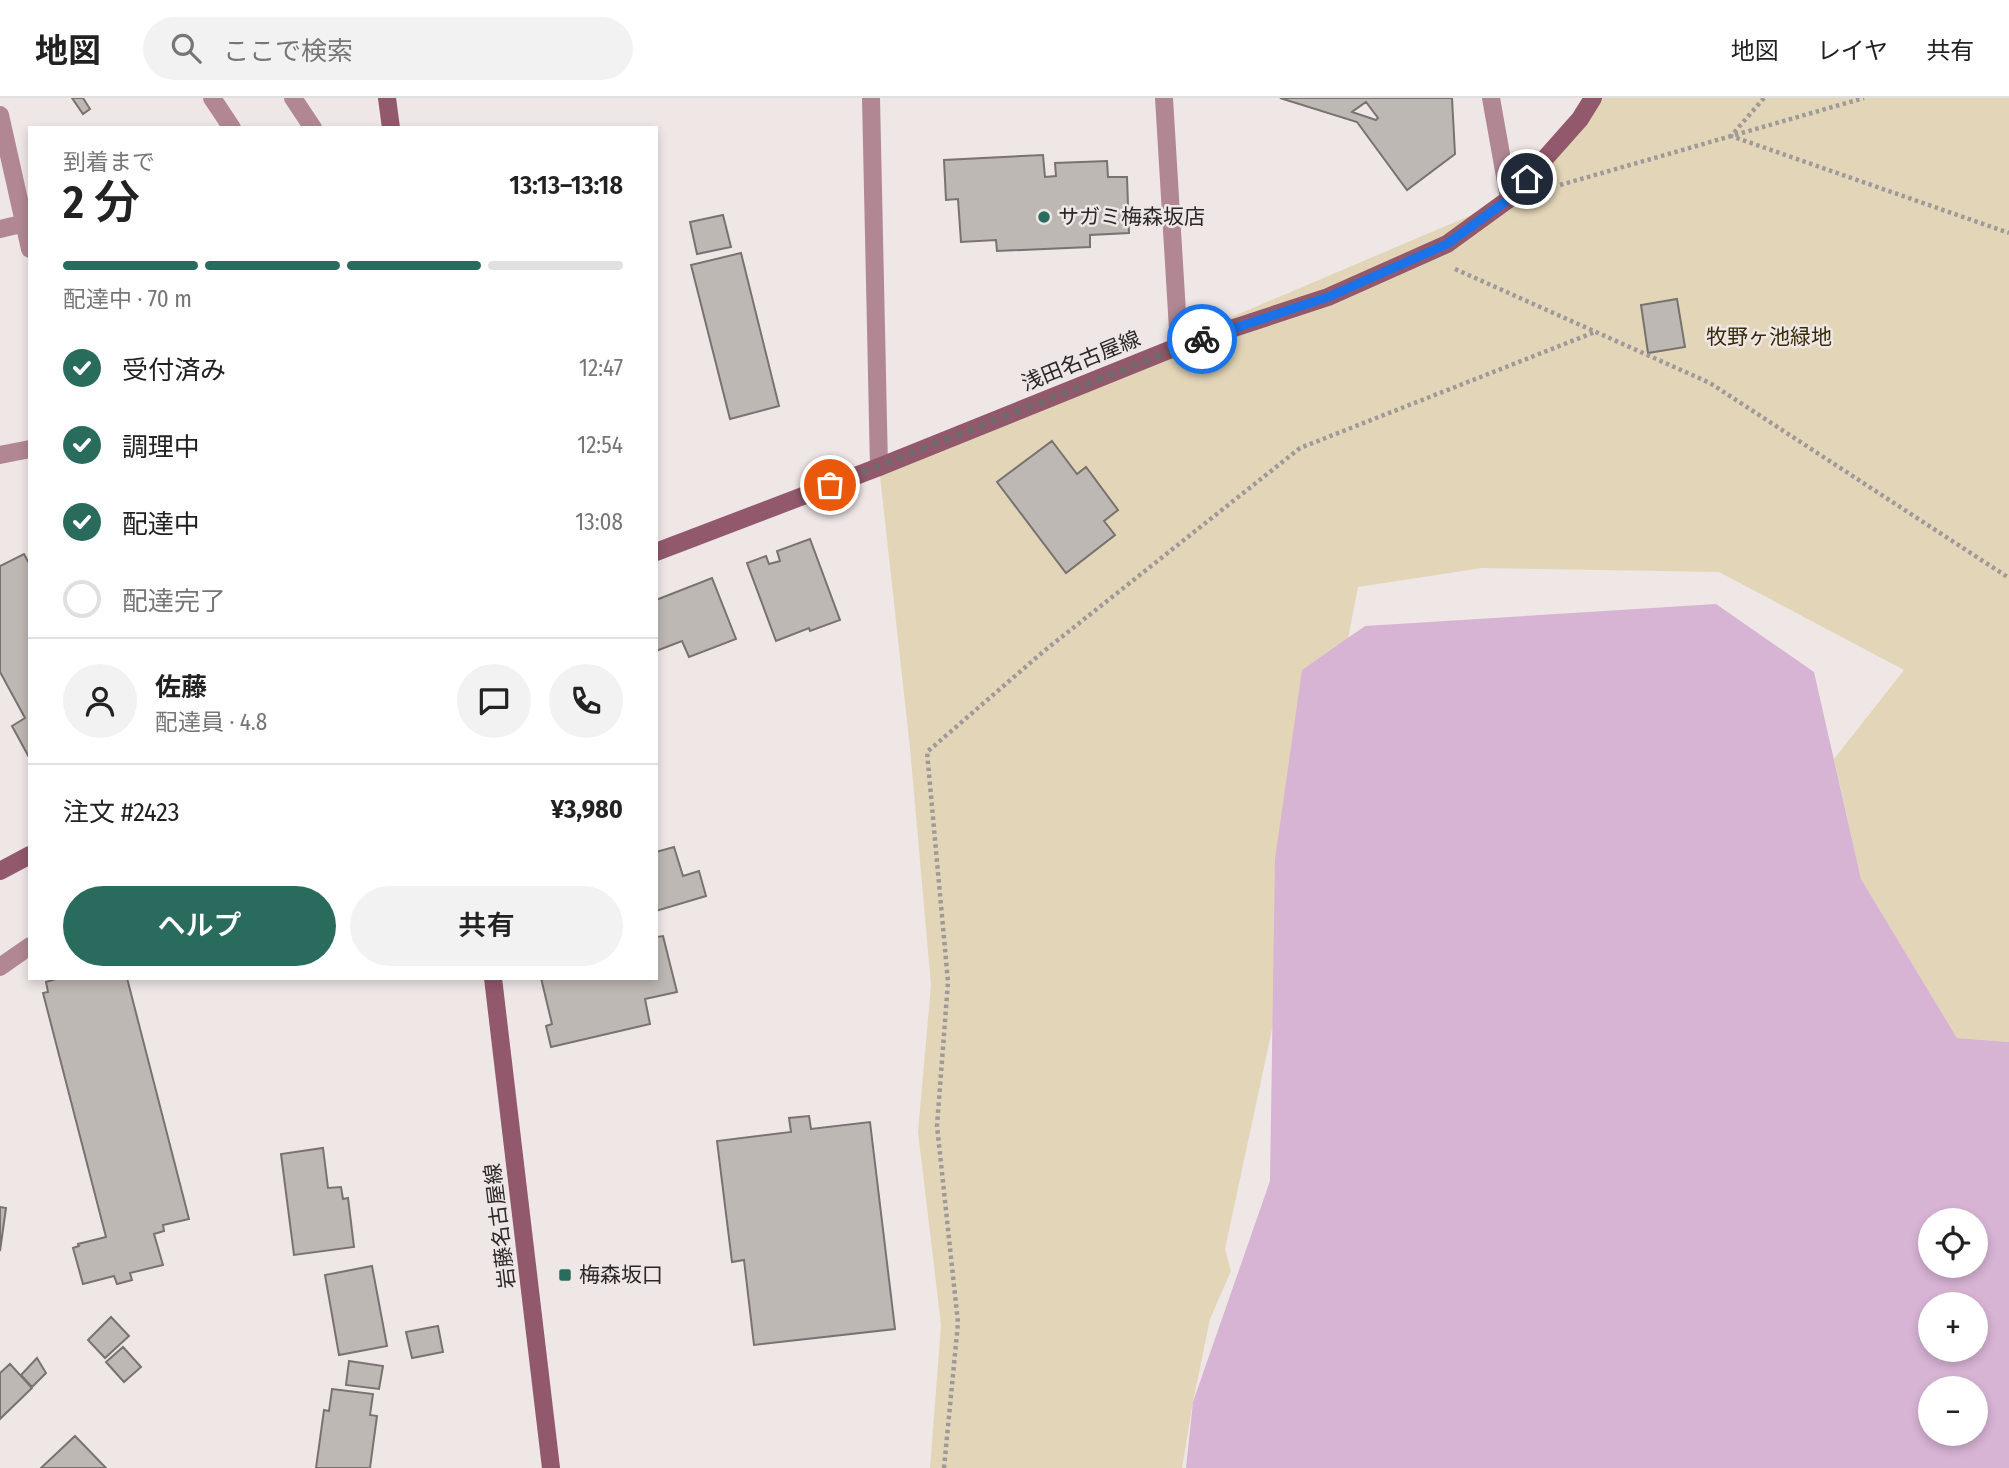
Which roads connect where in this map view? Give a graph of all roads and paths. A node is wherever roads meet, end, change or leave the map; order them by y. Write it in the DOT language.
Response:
graph roads {
  1 [pos="212,98"];
  2 [pos="293,98"];
  3 [pos="387,98"];
  4 [pos="871,98"];
  5 [pos="1164,98"];
  6 [pos="1491,98"];
  7 [pos="1593,98"];
  8 [pos="1764,98"];
  9 [pos="1864,98"];
  10 [pos="0,115"];
  11 [pos="232,126"];
  12 [pos="312,126"];
  13 [pos="391,126"];
  14 [pos="1731,136"];
  15 [pos="1509,199"];
  16 [pos="27,223"];
  17 [pos="0,229"];
  18 [pos="2009,233"];
  19 [pos="1423,255"];
  20 [pos="1595,332"];
  21 [pos="1179,346"];
  22 [pos="28,449"];
  23 [pos="0,455"];
  24 [pos="879,467"];
  25 [pos="658,551"];
  26 [pos="2009,578"];
  27 [pos="28,856"];
  28 [pos="0,871"];
  29 [pos="28,947"];
  30 [pos="0,967"];
  31 [pos="493,980"];
  32 [pos="551,1468"];
  33 [pos="944,1468"];
  1 -- 11 [label="street"];
  2 -- 12 [label="street"];
  3 -- 13 [label="main road"];
  4 -- 24 [label="street"];
  5 -- 21 [label="street"];
  6 -- 15 [label="street"];
  7 -- 15 [label="main road, 浅田名古屋線"];
  8 -- 14 [label="path"];
  9 -- 14 [label="path"];
  10 -- 16 [label="street"];
  14 -- 15 [label="path"];
  14 -- 18 [label="path"];
  15 -- 19 [label="main road, 浅田名古屋線"];
  16 -- 17 [label="street"];
  19 -- 20 [label="path"];
  19 -- 21 [label="main road, 浅田名古屋線"];
  20 -- 26 [label="path"];
  20 -- 33 [label="path"];
  21 -- 24 [label="main road, 浅田名古屋線"];
  22 -- 23 [label="street"];
  24 -- 25 [label="main road, 浅田名古屋線"];
  27 -- 28 [label="main road"];
  29 -- 30 [label="street"];
  31 -- 32 [label="main road, 岩藤名古屋線"];
}
